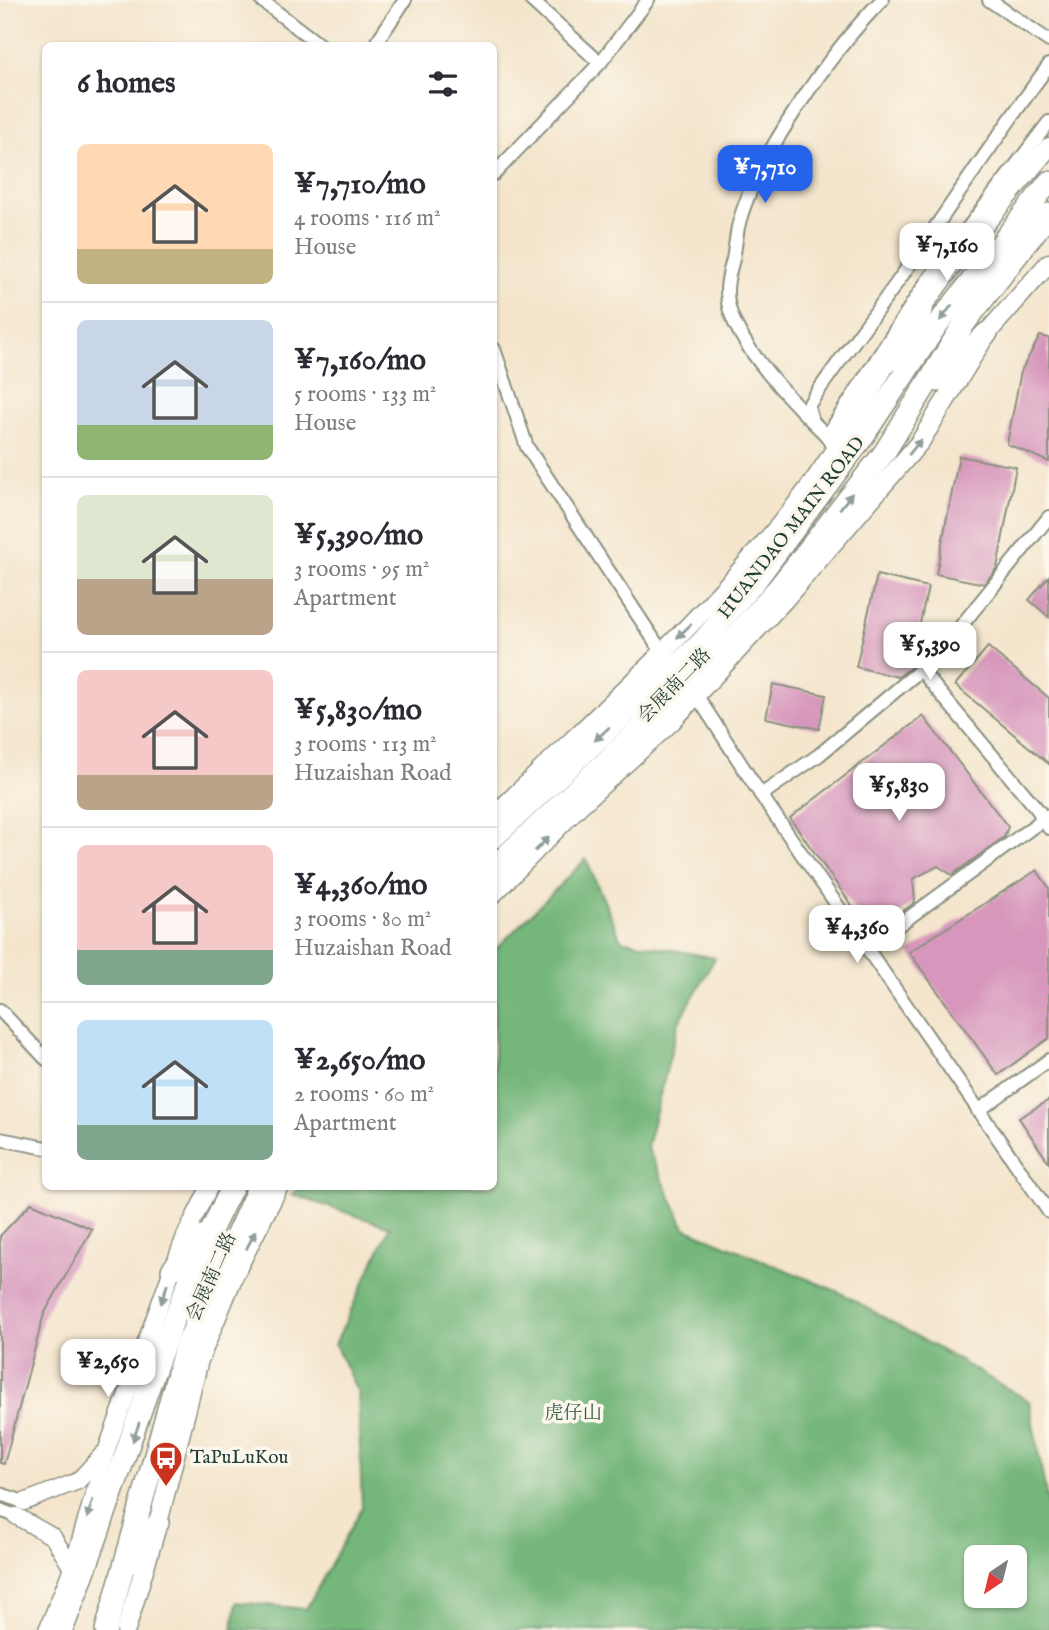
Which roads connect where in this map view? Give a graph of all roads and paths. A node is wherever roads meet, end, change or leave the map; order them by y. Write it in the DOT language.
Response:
graph roads {
  1 [pos="261,0"];
  2 [pos="405,0"];
  3 [pos="531,0"];
  4 [pos="648,0"];
  5 [pos="882,0"];
  6 [pos="989,0"];
  7 [pos="1049,41"];
  8 [pos="316,42"];
  9 [pos="377,42"];
  10 [pos="600,63"];
  11 [pos="1049,65"];
  12 [pos="1049,122"];
  13 [pos="1049,148"];
  14 [pos="497,171"];
  15 [pos="1049,182"];
  16 [pos="1049,214"];
  17 [pos="1049,263"];
  18 [pos="923,306"];
  19 [pos="987,333"];
  20 [pos="497,358"];
  21 [pos="889,397"];
  22 [pos="912,407"];
  23 [pos="812,421"];
  24 [pos="831,443"];
  25 [pos="1049,517"];
  26 [pos="662,652"];
  27 [pos="919,669"];
  28 [pos="697,696"];
  29 [pos="761,795"];
  30 [pos="497,813"];
  31 [pos="1047,821"];
  32 [pos="497,834"];
  33 [pos="497,864"];
  34 [pos="497,889"];
  35 [pos="866,949"];
  36 [pos="0,1010"];
  37 [pos="42,1055"];
  38 [pos="1049,1060"];
  39 [pos="978,1111"];
  40 [pos="0,1139"];
  41 [pos="42,1147"];
  42 [pos="208,1190"];
  43 [pos="231,1190"];
  44 [pos="257,1190"];
  45 [pos="277,1190"];
  46 [pos="1049,1212"];
  47 [pos="218,1216"];
  48 [pos="172,1270"];
  49 [pos="108,1446"];
  50 [pos="0,1494"];
  51 [pos="20,1509"];
  52 [pos="0,1510"];
  53 [pos="158,1523"];
  54 [pos="72,1568"];
  55 [pos="121,1579"];
  56 [pos="47,1630"];
  57 [pos="62,1630"];
  58 [pos="106,1630"];
  59 [pos="126,1630"];
  1 -- 8 [label="street"];
  2 -- 9 [label="street"];
  3 -- 10 [label="street"];
  4 -- 10 [label="street"];
  5 -- 23 [label="street"];
  6 -- 7 [label="street"];
  10 -- 14 [label="street"];
  11 -- 23 [label="street"];
  12 -- 24 [label="street"];
  13 -- 18 [label="main road"];
  15 -- 21 [label="highway, HUANDAO MAIN ROAD, one-way"];
  16 -- 22 [label="highway, HUANDAO MAIN ROAD"];
  17 -- 19 [label="main road, 会展南二路"];
  18 -- 21 [label="highway"];
  18 -- 24 [label="main road"];
  19 -- 22 [label="highway"];
  28 -- 19 [label="main road, 会展南二路, one-way"];
  20 -- 26 [label="street"];
  21 -- 32 [label="highway, HUANDAO MAIN ROAD, one-way"];
  33 -- 22 [label="highway, HUANDAO MAIN ROAD, one-way"];
  23 -- 24 [label="street"];
  24 -- 26 [label="main road, one-way"];
  25 -- 27 [label="street"];
  26 -- 30 [label="main road"];
  27 -- 29 [label="street"];
  27 -- 31 [label="street"];
  28 -- 29 [label="street"];
  34 -- 28 [label="main road, 会展南二路, one-way"];
  29 -- 35 [label="street"];
  31 -- 35 [label="street"];
  35 -- 39 [label="street"];
  36 -- 37 [label="street"];
  38 -- 39 [label="street"];
  39 -- 46 [label="street"];
  40 -- 41 [label="street"];
  42 -- 48 [label="main road"];
  43 -- 47 [label="highway"];
  44 -- 55 [label="highway"];
  53 -- 45 [label="main road, 会展南二路, one-way"];
  47 -- 48 [label="highway"];
  47 -- 57 [label="highway, one-way"];
  48 -- 49 [label="main road, one-way"];
  49 -- 51 [label="main road"];
  49 -- 54 [label="main road, one-way"];
  50 -- 51 [label="street"];
  51 -- 52 [label="street"];
  51 -- 54 [label="main road"];
  53 -- 55 [label="highway"];
  53 -- 59 [label="main road, 会展南二路"];
  54 -- 56 [label="main road"];
  55 -- 58 [label="highway"];
}
